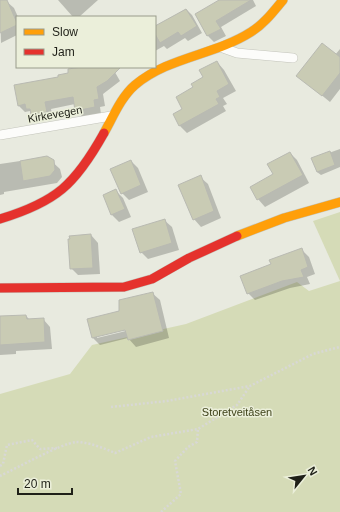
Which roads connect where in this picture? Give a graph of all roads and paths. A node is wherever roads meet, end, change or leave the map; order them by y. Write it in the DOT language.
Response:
graph roads {
  1 [pos="283,0"];
  2 [pos="222,47"];
  3 [pos="293,58"];
  4 [pos="114,116"];
  5 [pos="0,135"];
  6 [pos="340,202"];
  7 [pos="0,219"];
  8 [pos="0,288"];
  9 [pos="340,347"];
  10 [pos="250,386"];
  11 [pos="111,407"];
  12 [pos="198,429"];
  13 [pos="60,448"];
  14 [pos="0,466"];
  15 [pos="0,476"];
  16 [pos="161,512"];
  1 -- 2 [label="street"];
  2 -- 3 [label="lane"];
  2 -- 4 [label="street"];
  4 -- 5 [label="lane, Kirkevegen"];
  4 -- 7 [label="street"];
  6 -- 8 [label="street"];
  9 -- 10 [label="path"];
  10 -- 11 [label="path"];
  10 -- 12 [label="path"];
  12 -- 13 [label="path"];
  12 -- 16 [label="path"];
  13 -- 14 [label="path"];
  13 -- 15 [label="path"];
}
